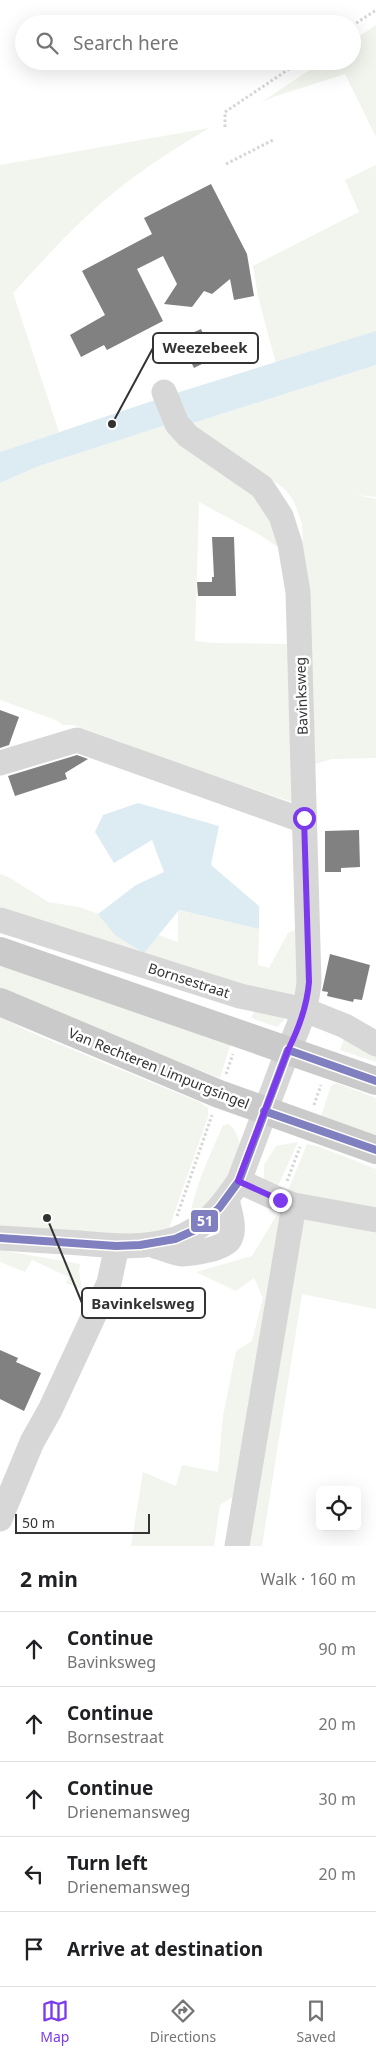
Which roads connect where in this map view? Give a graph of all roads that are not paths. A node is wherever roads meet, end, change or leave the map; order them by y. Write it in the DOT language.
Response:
graph roads {
  1 [pos="164,392"];
  2 [pos="0,763"];
  3 [pos="304,818"];
  4 [pos="0,920"];
  5 [pos="0,950"];
  6 [pos="0,1002"];
  7 [pos="305,1010"];
  8 [pos="376,1044"];
  9 [pos="288,1050"];
  10 [pos="376,1081"];
  11 [pos="264,1111"];
  12 [pos="376,1150"];
  13 [pos="233,1190"];
  14 [pos="294,1205"];
  15 [pos="376,1220"];
  16 [pos="0,1238"];
  17 [pos="152,1245"];
  18 [pos="117,1246"];
  19 [pos="0,1519"];
  20 [pos="237,1546"];
  1 -- 3 [label="street, Bavinksweg"];
  2 -- 3 [label="street"];
  3 -- 7 [label="street, Bavinksweg"];
  4 -- 7 [label="street, Bornsestraat"];
  5 -- 9 [label="main road"];
  6 -- 11 [label="main road, Van Rechteren Limpurgsingel"];
  7 -- 8 [label="street, Bornsestraat"];
  7 -- 9 [label="street, Bavinksweg"];
  9 -- 10 [label="main road"];
  9 -- 11 [label="street"];
  11 -- 12 [label="main road, Van Rechteren Limpurgsingel"];
  11 -- 13 [label="street"];
  13 -- 14 [label="street"];
  13 -- 17 [label="street"];
  13 -- 17 [label="street"];
  14 -- 15 [label="street"];
  14 -- 20 [label="street"];
  16 -- 18 [label="street"];
  17 -- 18 [label="street"];
  18 -- 19 [label="street"];
}
